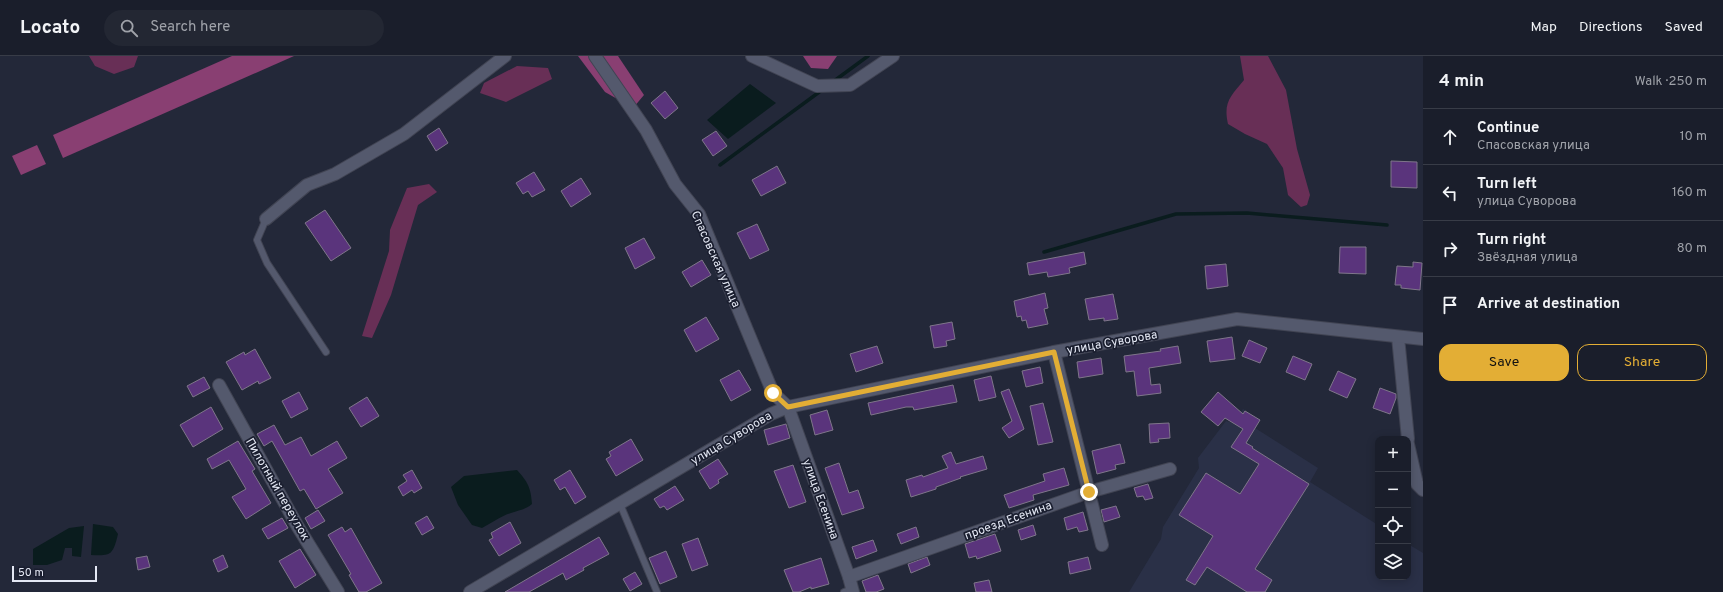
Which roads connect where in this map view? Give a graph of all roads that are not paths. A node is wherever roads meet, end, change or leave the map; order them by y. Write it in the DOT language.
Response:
graph roads {
  1 [pos="505,56"];
  2 [pos="595,56"];
  3 [pos="752,56"];
  4 [pos="893,56"];
  5 [pos="266,218"];
  6 [pos="1398,337"];
  7 [pos="1423,339"];
  8 [pos="326,352"];
  9 [pos="1054,352"];
  10 [pos="219,385"];
  11 [pos="788,407"];
  12 [pos="1408,436"];
  13 [pos="1411,457"];
  14 [pos="1170,469"];
  15 [pos="1423,490"];
  16 [pos="1089,492"];
  17 [pos="620,504"];
  18 [pos="1102,545"];
  19 [pos="849,577"];
  20 [pos="849,591"];
  21 [pos="338,592"];
  22 [pos="470,592"];
  23 [pos="657,592"];
  1 -- 5 [label="street"];
  2 -- 11 [label="street, Спасовская улица"];
  3 -- 4 [label="street"];
  5 -- 8 [label="lane"];
  6 -- 7 [label="street, улица Суворова"];
  6 -- 9 [label="street, улица Суворова"];
  6 -- 12 [label="street"];
  9 -- 11 [label="street, улица Суворова"];
  9 -- 16 [label="street"];
  10 -- 21 [label="street, Пилотный переулок"];
  11 -- 17 [label="street, улица Суворова"];
  11 -- 19 [label="street, улица Есенина"];
  13 -- 15 [label="street"];
  14 -- 16 [label="street, проезд Есенина"];
  16 -- 18 [label="street"];
  16 -- 19 [label="street, проезд Есенина"];
  17 -- 22 [label="street, улица Суворова"];
  17 -- 23 [label="lane"];
  19 -- 20 [label="street, улица Есенина"];
}
